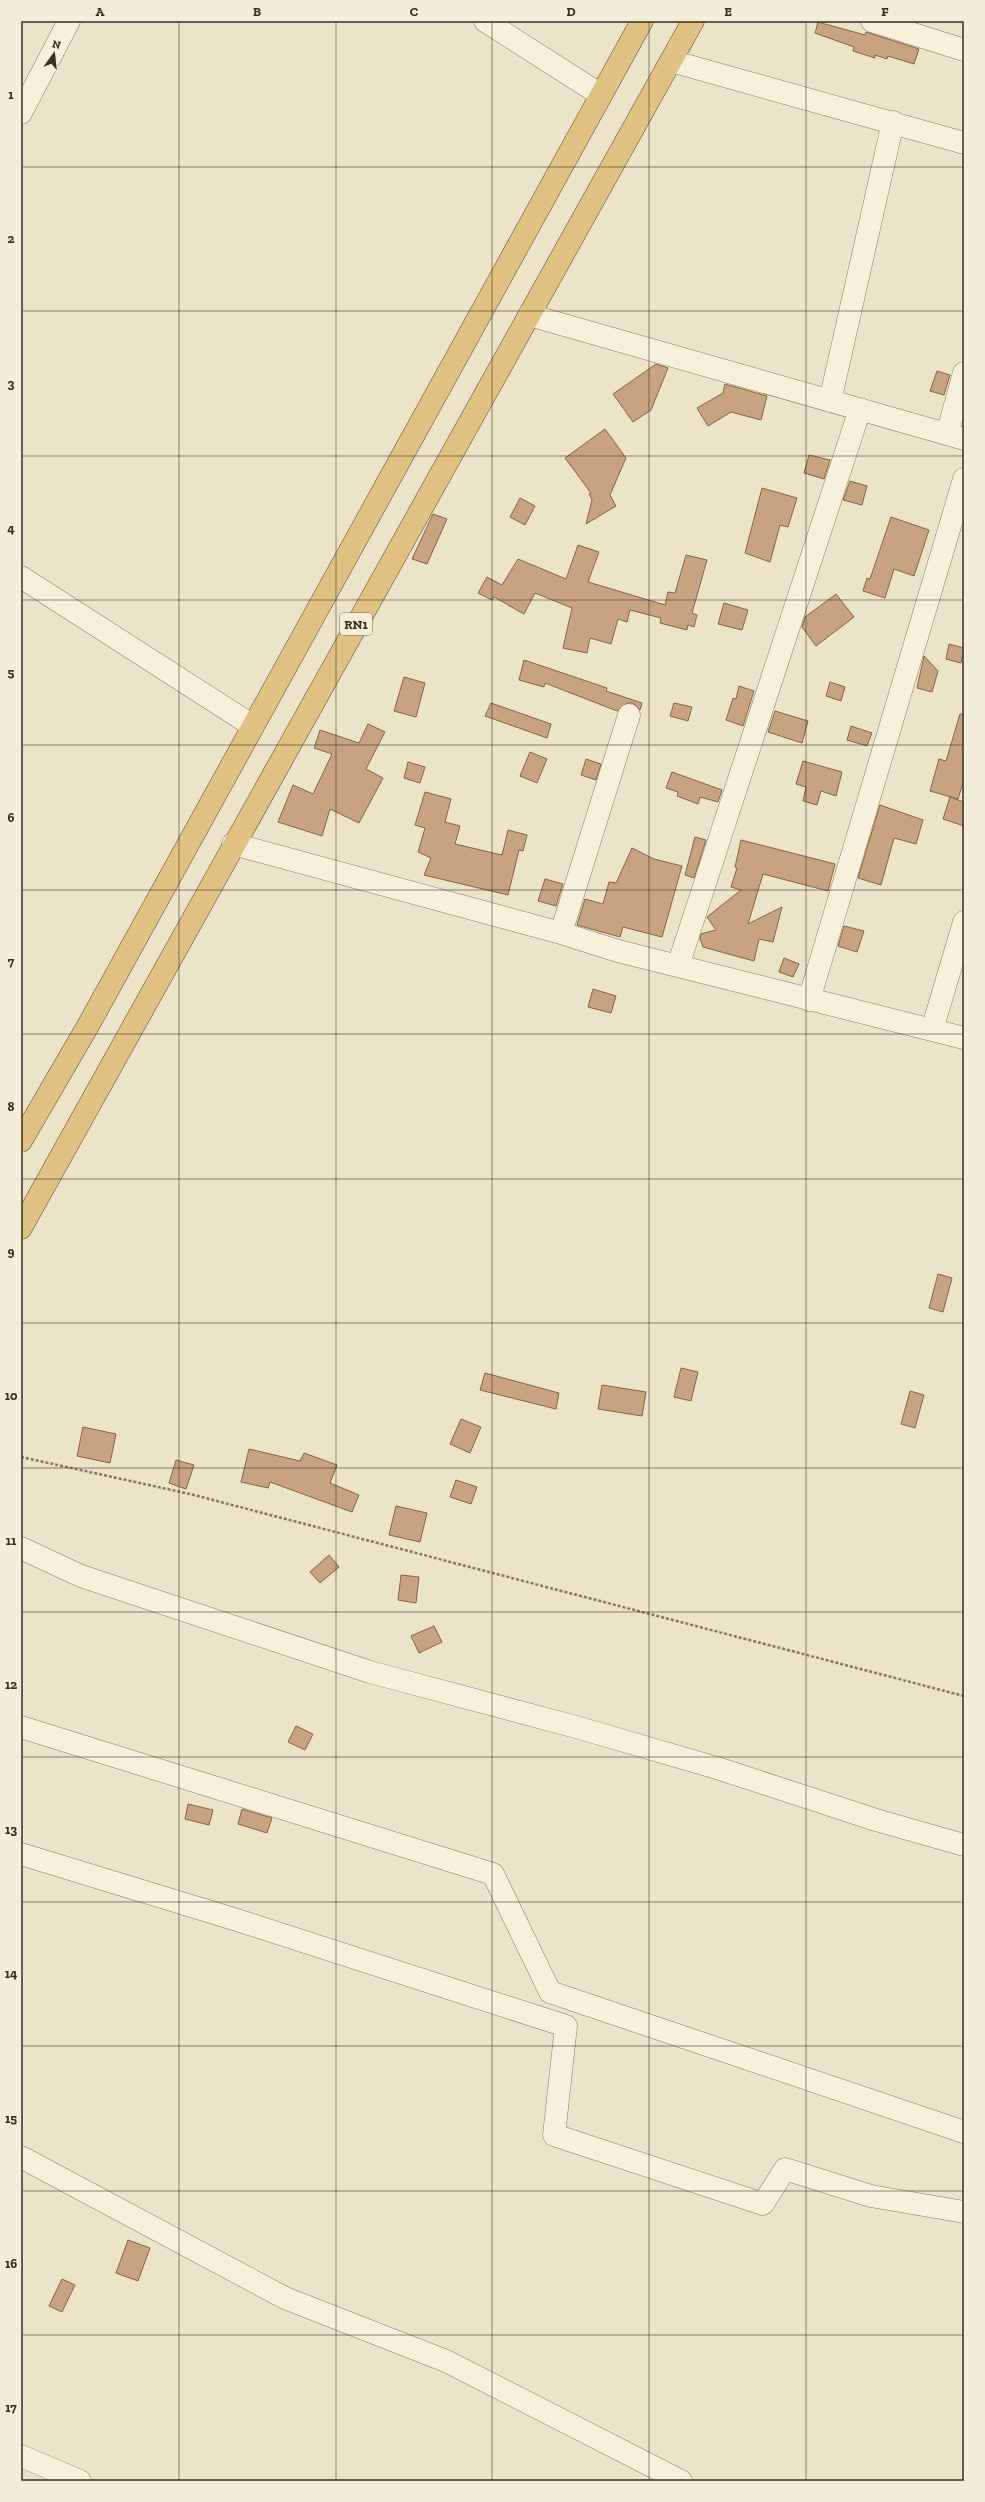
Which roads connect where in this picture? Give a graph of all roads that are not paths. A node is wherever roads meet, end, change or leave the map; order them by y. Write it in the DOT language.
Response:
graph roads {
  1 [pos="69,21"];
  2 [pos="485,21"];
  3 [pos="642,21"];
  4 [pos="693,21"];
  5 [pos="872,21"];
  6 [pos="964,50"];
  7 [pos="671,61"];
  8 [pos="601,95"];
  9 [pos="21,113"];
  10 [pos="893,122"];
  11 [pos="964,143"];
  12 [pos="529,315"];
  13 [pos="964,373"];
  14 [pos="830,400"];
  15 [pos="860,409"];
  16 [pos="956,437"];
  17 [pos="964,479"];
  18 [pos="21,577"];
  19 [pos="629,715"];
  20 [pos="253,726"];
  21 [pos="233,844"];
  22 [pos="964,922"];
  23 [pos="562,933"];
  24 [pos="678,966"];
  25 [pos="809,1000"];
  26 [pos="932,1030"];
  27 [pos="964,1038"];
  28 [pos="21,1141"];
  29 [pos="21,1228"];
  30 [pos="21,1548"];
  31 [pos="21,1727"];
  32 [pos="964,1845"];
  33 [pos="21,1854"];
  34 [pos="964,2132"];
  35 [pos="21,2157"];
  36 [pos="964,2212"];
  37 [pos="21,2456"];
  38 [pos="80,2481"];
  39 [pos="681,2481"];
  1 -- 9 [label="street"];
  2 -- 8 [label="street"];
  3 -- 8 [label="highway"];
  4 -- 7 [label="highway, RN1"];
  5 -- 6 [label="street"];
  7 -- 10 [label="street"];
  7 -- 12 [label="highway, RN1"];
  8 -- 20 [label="highway"];
  10 -- 11 [label="street"];
  10 -- 14 [label="street"];
  12 -- 14 [label="street"];
  12 -- 21 [label="highway, RN1"];
  13 -- 16 [label="street"];
  14 -- 15 [label="street"];
  15 -- 16 [label="street"];
  15 -- 24 [label="street"];
  17 -- 25 [label="street"];
  18 -- 20 [label="street"];
  19 -- 23 [label="street"];
  20 -- 28 [label="highway"];
  21 -- 23 [label="street"];
  21 -- 29 [label="highway, RN1"];
  22 -- 26 [label="street"];
  23 -- 24 [label="street"];
  24 -- 25 [label="street"];
  25 -- 26 [label="street"];
  26 -- 27 [label="street"];
  30 -- 32 [label="street"];
  31 -- 34 [label="street"];
  33 -- 36 [label="street"];
  35 -- 39 [label="street"];
  37 -- 38 [label="street"];
}
